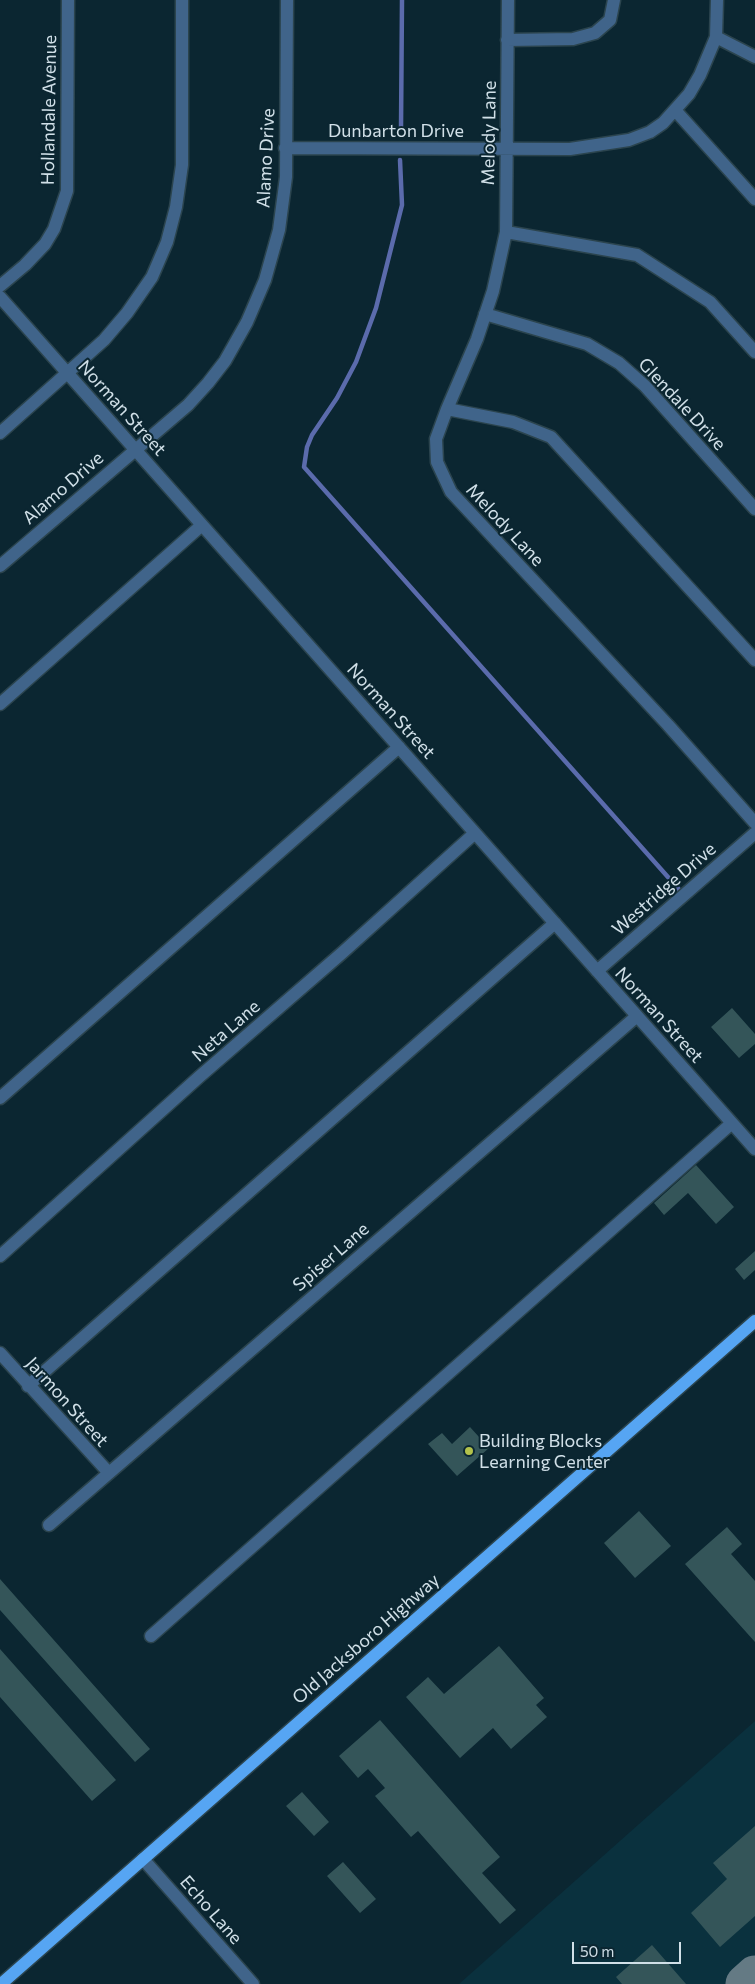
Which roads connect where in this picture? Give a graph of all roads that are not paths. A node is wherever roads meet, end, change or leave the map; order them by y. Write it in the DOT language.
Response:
graph roads {
  1 [pos="68,0"];
  2 [pos="182,0"];
  3 [pos="286,0"];
  4 [pos="508,0"];
  5 [pos="614,0"];
  6 [pos="717,0"];
  7 [pos="716,37"];
  8 [pos="507,40"];
  9 [pos="755,57"];
  10 [pos="675,110"];
  11 [pos="285,148"];
  12 [pos="506,150"];
  13 [pos="755,198"];
  14 [pos="506,232"];
  15 [pos="0,286"];
  16 [pos="0,297"];
  17 [pos="485,314"];
  18 [pos="755,352"];
  19 [pos="67,373"];
  20 [pos="447,409"];
  21 [pos="0,432"];
  22 [pos="135,449"];
  23 [pos="755,509"];
  24 [pos="202,524"];
  25 [pos="0,566"];
  26 [pos="755,660"];
  27 [pos="0,704"];
  28 [pos="399,747"];
  29 [pos="755,823"];
  30 [pos="475,833"];
  31 [pos="755,834"];
  32 [pos="555,923"];
  33 [pos="597,971"];
  34 [pos="637,1016"];
  35 [pos="0,1098"];
  36 [pos="732,1123"];
  37 [pos="755,1149"];
  38 [pos="0,1256"];
  39 [pos="755,1321"];
  40 [pos="0,1353"];
  41 [pos="28,1386"];
  42 [pos="108,1474"];
  43 [pos="49,1525"];
  44 [pos="151,1636"];
  45 [pos="143,1859"];
  46 [pos="1,1984"];
  47 [pos="253,1984"];
  1 -- 15 [label="street, Hollandale Avenue"];
  2 -- 19 [label="street"];
  3 -- 11 [label="street, Alamo Drive"];
  4 -- 8 [label="street, Melody Lane"];
  5 -- 8 [label="street"];
  6 -- 7 [label="street, Dunbarton Drive"];
  7 -- 9 [label="street"];
  7 -- 10 [label="street, Dunbarton Drive"];
  8 -- 12 [label="street, Melody Lane"];
  10 -- 12 [label="street, Dunbarton Drive"];
  10 -- 13 [label="street"];
  11 -- 12 [label="street, Dunbarton Drive"];
  11 -- 22 [label="street, Alamo Drive"];
  12 -- 14 [label="street, Melody Lane"];
  14 -- 17 [label="street, Melody Lane"];
  14 -- 18 [label="street"];
  16 -- 19 [label="street, Norman Street"];
  17 -- 20 [label="street, Melody Lane"];
  17 -- 23 [label="street, Glendale Drive"];
  19 -- 21 [label="street"];
  19 -- 22 [label="street, Norman Street"];
  20 -- 26 [label="street"];
  20 -- 29 [label="street, Melody Lane"];
  22 -- 24 [label="street, Norman Street"];
  22 -- 25 [label="street, Alamo Drive"];
  24 -- 27 [label="street"];
  24 -- 28 [label="street, Norman Street"];
  28 -- 30 [label="street, Norman Street"];
  28 -- 35 [label="street"];
  30 -- 32 [label="street, Norman Street"];
  30 -- 38 [label="street, Neta Lane"];
  31 -- 33 [label="street, Westridge Drive"];
  32 -- 33 [label="street, Norman Street"];
  32 -- 41 [label="street"];
  33 -- 34 [label="street, Norman Street"];
  34 -- 36 [label="street, Norman Street"];
  34 -- 42 [label="street, Spiser Lane"];
  36 -- 37 [label="street, Norman Street"];
  36 -- 44 [label="street"];
  39 -- 45 [label="main road, Old Jacksboro Highway"];
  40 -- 41 [label="street, Jarmon Street"];
  41 -- 42 [label="street, Jarmon Street"];
  42 -- 43 [label="street, Spiser Lane"];
  45 -- 46 [label="main road, Old Jacksboro Highway"];
  45 -- 47 [label="street, Echo Lane"];
}
